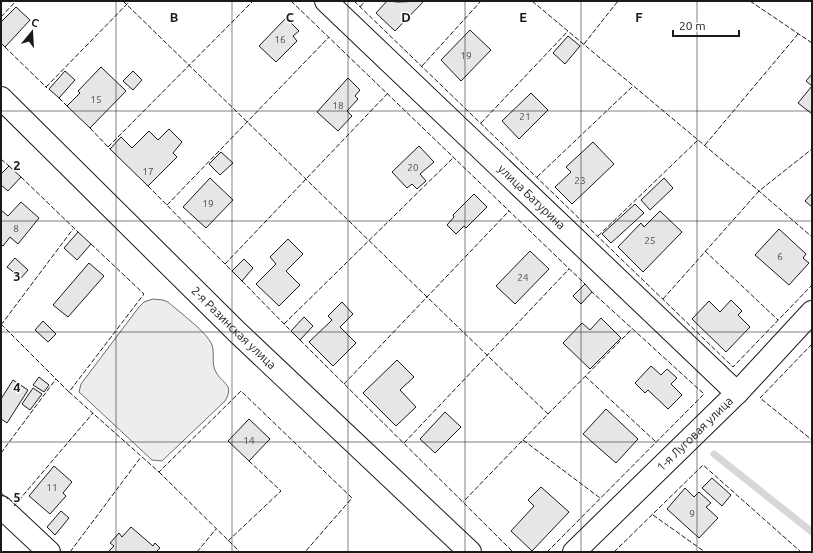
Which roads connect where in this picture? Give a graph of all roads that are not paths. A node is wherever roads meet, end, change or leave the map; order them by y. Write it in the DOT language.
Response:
graph roads {
  1 [pos="326,1"];
  2 [pos="1,98"];
  3 [pos="812,312"];
  4 [pos="737,393"];
  5 [pos="1,507"];
  6 [pos="49,552"];
  7 [pos="470,552"];
  8 [pos="574,552"];
  1 -- 4 [label="street, улица Батурина"];
  2 -- 7 [label="street, 2-я Разинская улица"];
  3 -- 4 [label="street, 1-я Луговая улица"];
  4 -- 8 [label="street, 1-я Луговая улица"];
  5 -- 6 [label="street"];
}
